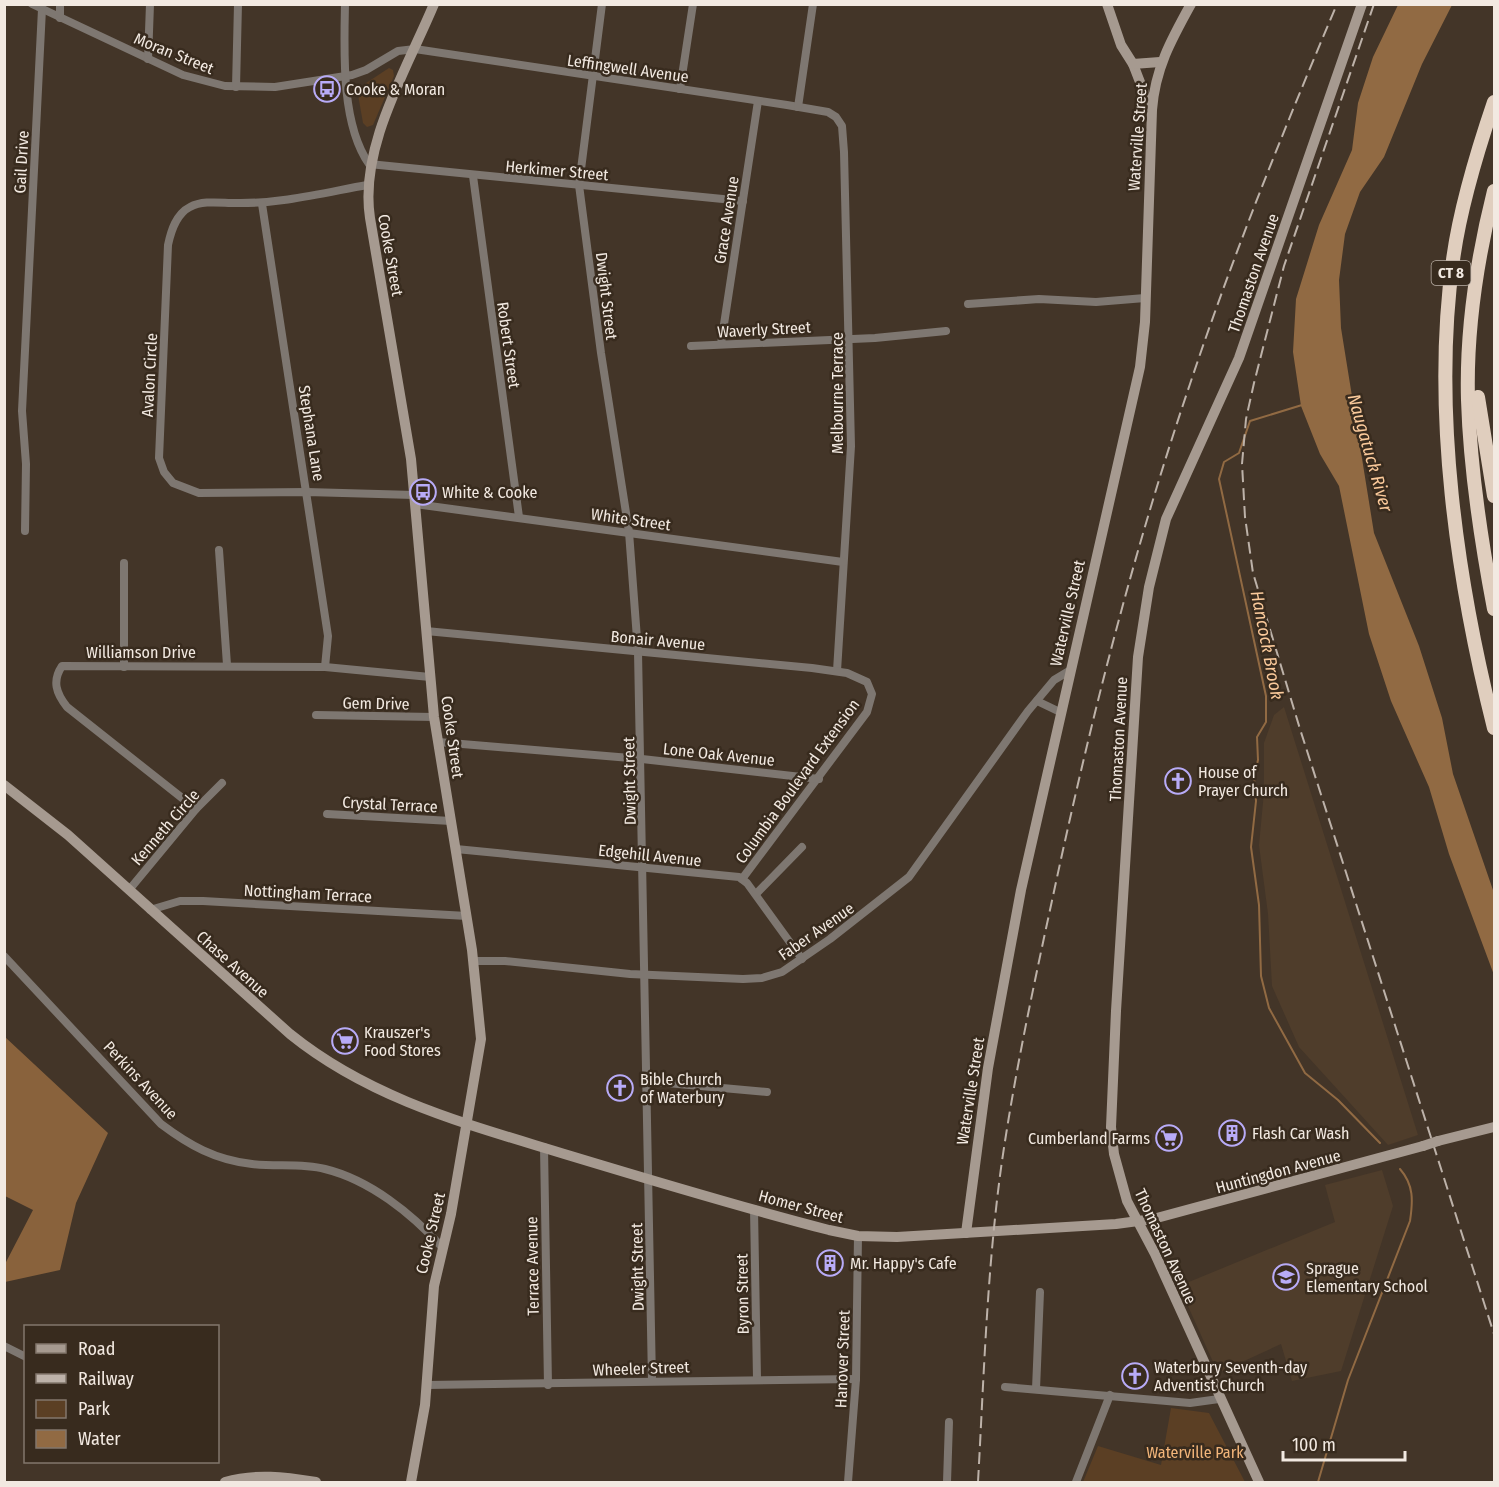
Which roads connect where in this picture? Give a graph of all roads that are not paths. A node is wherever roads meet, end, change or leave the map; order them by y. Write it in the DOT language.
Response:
graph roads {
  1 [pos="32,4"];
  2 [pos="60,4"];
  3 [pos="150,4"];
  4 [pos="238,4"];
  5 [pos="345,4"];
  6 [pos="434,4"];
  7 [pos="602,4"];
  8 [pos="693,4"];
  9 [pos="813,4"];
  10 [pos="1107,4"];
  11 [pos="1191,4"];
  12 [pos="1362,4"];
  13 [pos="42,9"];
  14 [pos="60,18"];
  15 [pos="415,49"];
  16 [pos="148,59"];
  17 [pos="1160,62"];
  18 [pos="1133,64"];
  19 [pos="344,76"];
  20 [pos="592,76"];
  21 [pos="236,87"];
  22 [pos="680,89"];
  23 [pos="758,100"];
  24 [pos="1494,102"];
  25 [pos="1152,103"];
  26 [pos="798,106"];
  27 [pos="836,117"];
  28 [pos="369,164"];
  29 [pos="473,176"];
  30 [pos="367,185"];
  31 [pos="579,185"];
  32 [pos="1493,197"];
  33 [pos="742,201"];
  34 [pos="262,204"];
  35 [pos="1145,298"];
  36 [pos="968,304"];
  37 [pos="946,331"];
  38 [pos="850,339"];
  39 [pos="721,344"];
  40 [pos="691,346"];
  41 [pos="307,492"];
  42 [pos="1494,496"];
  43 [pos="415,499"];
  44 [pos="519,517"];
  45 [pos="25,531"];
  46 [pos="629,532"];
  47 [pos="219,550"];
  48 [pos="843,562"];
  49 [pos="124,563"];
  50 [pos="1494,609"];
  51 [pos="426,631"];
  52 [pos="638,652"];
  53 [pos="1480,659"];
  54 [pos="227,665"];
  55 [pos="325,667"];
  56 [pos="124,668"];
  57 [pos="837,671"];
  58 [pos="1069,671"];
  59 [pos="430,677"];
  60 [pos="872,698"];
  61 [pos="1037,700"];
  62 [pos="1494,708"];
  63 [pos="1060,712"];
  64 [pos="316,715"];
  65 [pos="434,717"];
  66 [pos="1494,728"];
  67 [pos="438,742"];
  68 [pos="642,759"];
  69 [pos="819,779"];
  70 [pos="222,783"];
  71 [pos="4,785"];
  72 [pos="196,809"];
  73 [pos="327,814"];
  74 [pos="451,821"];
  75 [pos="802,847"];
  76 [pos="456,849"];
  77 [pos="644,867"];
  78 [pos="742,879"];
  79 [pos="129,890"];
  80 [pos="756,894"];
  81 [pos="150,910"];
  82 [pos="467,915"];
  83 [pos="4,956"];
  84 [pos="802,959"];
  85 [pos="474,961"];
  86 [pos="644,975"];
  87 [pos="645,1081"];
  88 [pos="766,1092"];
  89 [pos="468,1125"];
  90 [pos="1494,1127"];
  91 [pos="544,1147"];
  92 [pos="649,1179"];
  93 [pos="754,1209"];
  94 [pos="1137,1222"];
  95 [pos="966,1233"];
  96 [pos="858,1236"];
  97 [pos="442,1247"];
  98 [pos="1040,1292"];
  99 [pos="4,1346"];
  100 [pos="24,1357"];
  101 [pos="757,1379"];
  102 [pos="856,1379"];
  103 [pos="652,1381"];
  104 [pos="427,1385"];
  105 [pos="548,1385"];
  106 [pos="1005,1387"];
  107 [pos="1036,1389"];
  108 [pos="1110,1395"];
  109 [pos="1219,1399"];
  110 [pos="949,1422"];
  111 [pos="225,1482"];
  112 [pos="316,1482"];
  113 [pos="411,1482"];
  114 [pos="848,1482"];
  115 [pos="947,1482"];
  116 [pos="1076,1482"];
  117 [pos="1258,1482"];
  1 -- 13 [label="street, Moran Street"];
  2 -- 14 [label="street"];
  3 -- 16 [label="street"];
  4 -- 21 [label="street"];
  5 -- 19 [label="street"];
  6 -- 15 [label="main road, Cooke Street"];
  7 -- 20 [label="street, Dwight Street"];
  8 -- 22 [label="street"];
  9 -- 26 [label="street"];
  10 -- 18 [label="main road"];
  11 -- 17 [label="main road, Waterville Street"];
  12 -- 94 [label="main road, Thomaston Avenue"];
  13 -- 14 [label="street, Moran Street"];
  13 -- 45 [label="street, Gail Drive"];
  14 -- 16 [label="street, Moran Street"];
  15 -- 19 [label="street, Moran Street"];
  15 -- 20 [label="street, Leffingwell Avenue"];
  15 -- 28 [label="main road, Cooke Street"];
  16 -- 21 [label="street, Moran Street"];
  17 -- 18 [label="main road"];
  17 -- 25 [label="main road, Waterville Street"];
  18 -- 25 [label="main road"];
  19 -- 21 [label="street, Moran Street"];
  19 -- 28 [label="street"];
  20 -- 22 [label="street, Leffingwell Avenue"];
  20 -- 31 [label="street, Dwight Street"];
  22 -- 23 [label="street, Leffingwell Avenue"];
  23 -- 26 [label="street, Leffingwell Avenue"];
  23 -- 33 [label="street, Grace Avenue"];
  24 -- 53 [label="highway, CT 8"];
  25 -- 35 [label="main road, Waterville Street"];
  26 -- 27 [label="street, Leffingwell Avenue"];
  27 -- 38 [label="street, Melbourne Terrace"];
  28 -- 29 [label="street, Herkimer Street"];
  28 -- 30 [label="main road, Cooke Street"];
  29 -- 31 [label="street, Herkimer Street"];
  29 -- 44 [label="street, Robert Street"];
  30 -- 34 [label="street, Avalon Circle"];
  30 -- 43 [label="main road, Cooke Street"];
  31 -- 33 [label="street, Herkimer Street"];
  31 -- 46 [label="street, Dwight Street"];
  32 -- 42 [label="highway"];
  32 -- 50 [label="highway, CT 8"];
  33 -- 39 [label="street, Grace Avenue"];
  34 -- 41 [label="street, Stephana Lane"];
  34 -- 41 [label="street, Avalon Circle"];
  35 -- 36 [label="street"];
  35 -- 58 [label="main road, Waterville Street"];
  37 -- 38 [label="street, Waverly Street"];
  38 -- 39 [label="street, Waverly Street"];
  38 -- 48 [label="street, Melbourne Terrace"];
  39 -- 40 [label="street, Waverly Street"];
  41 -- 43 [label="street, Avalon Circle"];
  41 -- 55 [label="street, Stephana Lane"];
  43 -- 44 [label="street, White Street"];
  43 -- 51 [label="main road, Cooke Street"];
  44 -- 46 [label="street, White Street"];
  46 -- 48 [label="street, White Street"];
  46 -- 52 [label="street, Dwight Street"];
  47 -- 54 [label="street"];
  48 -- 57 [label="street, Melbourne Terrace"];
  49 -- 56 [label="street"];
  51 -- 52 [label="street, Bonair Avenue"];
  51 -- 59 [label="main road, Cooke Street"];
  52 -- 57 [label="street, Bonair Avenue"];
  52 -- 68 [label="street, Dwight Street"];
  53 -- 62 [label="highway, CT 8"];
  53 -- 66 [label="highway"];
  54 -- 55 [label="street, Williamson Drive"];
  54 -- 56 [label="street, Williamson Drive"];
  55 -- 59 [label="street, Williamson Drive"];
  56 -- 72 [label="street, Williamson Drive"];
  57 -- 60 [label="street, Bonair Avenue"];
  58 -- 61 [label="street, Faber Avenue"];
  58 -- 63 [label="main road, Waterville Street"];
  59 -- 65 [label="main road, Cooke Street"];
  60 -- 69 [label="street, Columbia Boulevard Extension"];
  61 -- 63 [label="street"];
  61 -- 84 [label="street, Faber Avenue"];
  63 -- 95 [label="main road, Waterville Street"];
  64 -- 65 [label="street, Gem Drive"];
  65 -- 67 [label="main road, Cooke Street"];
  67 -- 68 [label="street, Lone Oak Avenue"];
  67 -- 74 [label="main road, Cooke Street"];
  68 -- 69 [label="street, Lone Oak Avenue"];
  68 -- 77 [label="street, Dwight Street"];
  69 -- 78 [label="street, Columbia Boulevard Extension"];
  70 -- 72 [label="street, Kenneth Circle"];
  71 -- 79 [label="main road, Chase Avenue"];
  72 -- 79 [label="street, Kenneth Circle"];
  73 -- 74 [label="street, Crystal Terrace"];
  74 -- 76 [label="main road, Cooke Street"];
  75 -- 80 [label="street"];
  76 -- 77 [label="street, Edgehill Avenue"];
  76 -- 82 [label="main road, Cooke Street"];
  77 -- 78 [label="street, Edgehill Avenue"];
  77 -- 86 [label="street, Dwight Street"];
  78 -- 80 [label="street"];
  79 -- 81 [label="main road, Chase Avenue"];
  80 -- 84 [label="street"];
  81 -- 82 [label="street, Nottingham Terrace"];
  81 -- 89 [label="main road, Chase Avenue"];
  82 -- 85 [label="main road, Cooke Street"];
  83 -- 97 [label="street, Perkins Avenue"];
  84 -- 86 [label="street, Faber Avenue"];
  85 -- 86 [label="street, Faber Avenue"];
  85 -- 89 [label="main road, Cooke Street"];
  86 -- 87 [label="street, Dwight Street"];
  87 -- 88 [label="street"];
  87 -- 92 [label="street, Dwight Street"];
  89 -- 91 [label="main road, Homer Street"];
  89 -- 97 [label="main road, Cooke Street"];
  90 -- 94 [label="main road, Huntingdon Avenue, bridge"];
  91 -- 92 [label="main road, Homer Street"];
  91 -- 105 [label="street, Terrace Avenue"];
  92 -- 93 [label="main road, Homer Street"];
  92 -- 103 [label="street, Dwight Street"];
  93 -- 96 [label="main road, Homer Street"];
  93 -- 101 [label="street, Byron Street"];
  94 -- 95 [label="main road, Homer Street"];
  94 -- 109 [label="main road, Thomaston Avenue"];
  95 -- 96 [label="main road, Homer Street"];
  96 -- 102 [label="street, Hanover Street"];
  97 -- 104 [label="main road, Cooke Street"];
  98 -- 107 [label="street"];
  99 -- 100 [label="street"];
  101 -- 102 [label="street, Wheeler Street"];
  101 -- 103 [label="street, Wheeler Street"];
  102 -- 114 [label="street, Hanover Street"];
  103 -- 105 [label="street, Wheeler Street"];
  104 -- 105 [label="street, Wheeler Street"];
  104 -- 113 [label="main road, Cooke Street"];
  106 -- 107 [label="street"];
  107 -- 108 [label="street"];
  108 -- 109 [label="street"];
  108 -- 116 [label="street"];
  109 -- 117 [label="main road, Thomaston Avenue"];
  110 -- 115 [label="street"];
  111 -- 112 [label="main road"];
}
